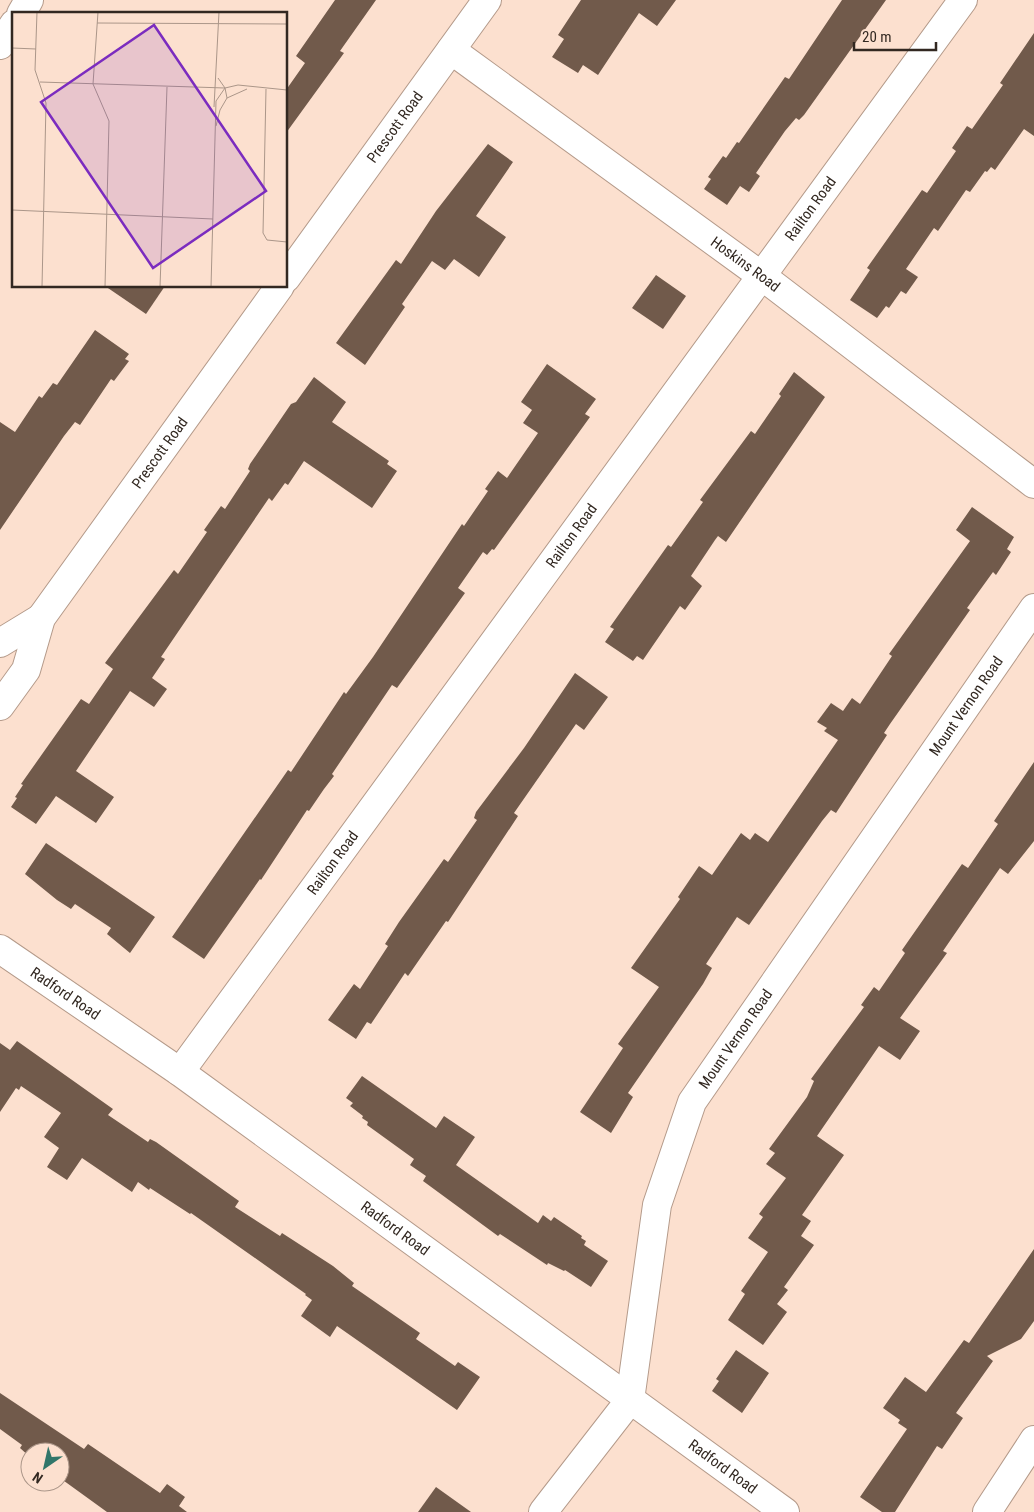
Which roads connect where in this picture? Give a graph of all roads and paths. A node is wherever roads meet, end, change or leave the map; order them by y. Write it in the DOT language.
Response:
graph roads {
  1 [pos="30,0"];
  2 [pos="487,0"];
  3 [pos="963,0"];
  4 [pos="21,12"];
  5 [pos="12,27"];
  6 [pos="0,45"];
  7 [pos="451,50"];
  8 [pos="288,275"];
  9 [pos="763,277"];
  10 [pos="279,288"];
  11 [pos="1034,484"];
  12 [pos="1034,608"];
  13 [pos="42,618"];
  14 [pos="0,643"];
  15 [pos="0,706"];
  16 [pos="0,949"];
  17 [pos="180,1072"];
  18 [pos="630,1400"];
  19 [pos="1034,1440"];
  20 [pos="543,1512"];
  21 [pos="785,1512"];
  22 [pos="987,1512"];
  1 -- 4 [label="street"];
  2 -- 7 [label="street, Prescott Road"];
  3 -- 9 [label="street, Railton Road"];
  5 -- 6 [label="street"];
  7 -- 8 [label="street, Prescott Road"];
  7 -- 9 [label="street, Hoskins Road"];
  9 -- 11 [label="street, Hoskins Road"];
  9 -- 17 [label="street, Railton Road"];
  10 -- 13 [label="street, Prescott Road"];
  12 -- 18 [label="street, Mount Vernon Road"];
  13 -- 14 [label="street, Prescott Road"];
  13 -- 15 [label="street, Prescott Road"];
  16 -- 17 [label="street, Radford Road"];
  17 -- 18 [label="street, Radford Road"];
  18 -- 20 [label="street, Mount Vernon Road"];
  18 -- 21 [label="street, Radford Road"];
  19 -- 22 [label="street"];
}
